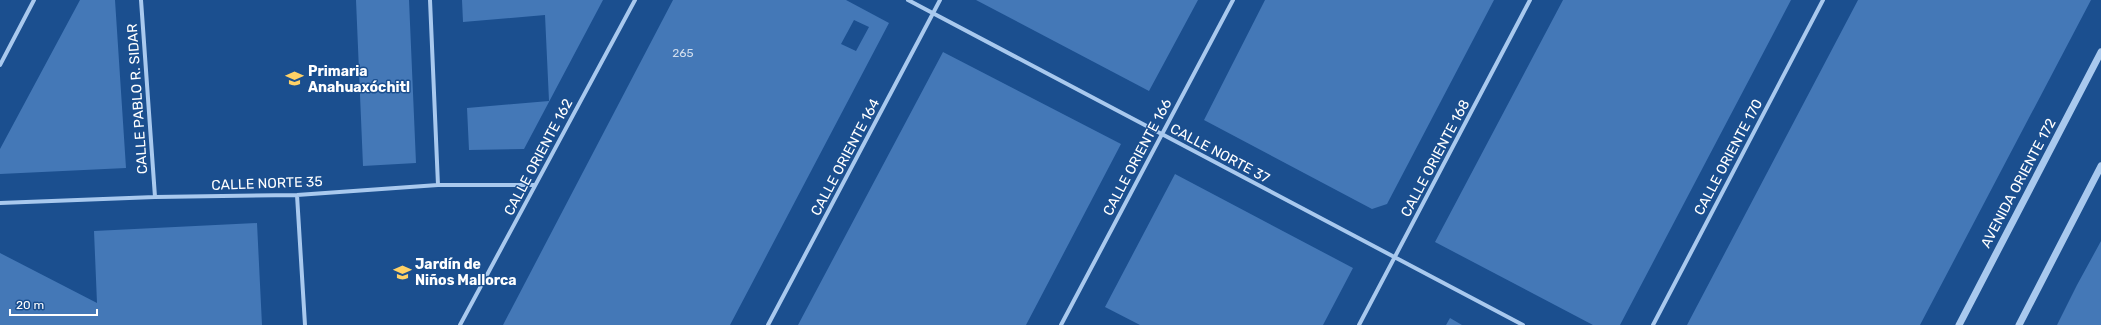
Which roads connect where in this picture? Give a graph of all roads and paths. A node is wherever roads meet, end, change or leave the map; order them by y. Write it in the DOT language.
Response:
graph roads {
  1 [pos="34,0"];
  2 [pos="141,0"];
  3 [pos="430,0"];
  4 [pos="635,0"];
  5 [pos="908,0"];
  6 [pos="940,0"];
  7 [pos="1233,0"];
  8 [pos="1530,0"];
  9 [pos="1824,0"];
  10 [pos="934,13"];
  11 [pos="2101,52"];
  12 [pos="0,65"];
  13 [pos="1162,135"];
  14 [pos="2101,166"];
  15 [pos="438,185"];
  16 [pos="535,185"];
  17 [pos="297,195"];
  18 [pos="155,197"];
  19 [pos="0,203"];
  20 [pos="1395,256"];
  21 [pos="305,325"];
  22 [pos="460,325"];
  23 [pos="768,325"];
  24 [pos="1061,325"];
  25 [pos="1359,325"];
  26 [pos="1523,325"];
  27 [pos="1653,325"];
  28 [pos="1959,325"];
  29 [pos="2019,325"];
  1 -- 12 [label="street"];
  2 -- 18 [label="street, CALLE PABLO R. SIDAR"];
  3 -- 15 [label="street"];
  4 -- 16 [label="street, CALLE ORIENTE 162"];
  5 -- 10 [label="street, CALLE NORTE 37"];
  6 -- 10 [label="street, CALLE ORIENTE 164"];
  7 -- 13 [label="street, CALLE ORIENTE 166"];
  8 -- 20 [label="street, CALLE ORIENTE 168"];
  9 -- 27 [label="street, CALLE ORIENTE 170"];
  10 -- 13 [label="street, CALLE NORTE 37"];
  10 -- 23 [label="street, CALLE ORIENTE 164"];
  11 -- 28 [label="street, AVENIDA ORIENTE 172"];
  13 -- 20 [label="street, CALLE NORTE 37"];
  13 -- 24 [label="street, CALLE ORIENTE 166"];
  14 -- 29 [label="street"];
  15 -- 16 [label="street, CALLE NORTE 35"];
  15 -- 17 [label="street, CALLE NORTE 35"];
  16 -- 22 [label="street, CALLE ORIENTE 162"];
  17 -- 18 [label="street, CALLE NORTE 35"];
  17 -- 21 [label="street"];
  18 -- 19 [label="street, CALLE NORTE 35"];
  20 -- 25 [label="street, CALLE ORIENTE 168"];
  20 -- 26 [label="street, CALLE NORTE 37"];
}
